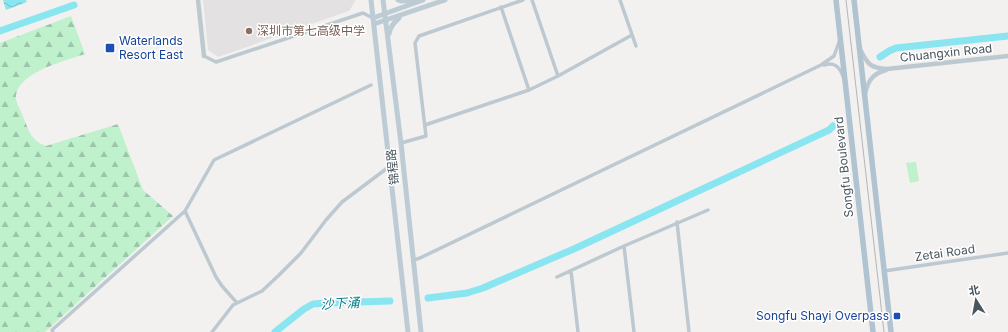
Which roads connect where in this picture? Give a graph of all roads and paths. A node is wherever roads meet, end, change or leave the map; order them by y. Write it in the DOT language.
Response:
graph roads {
  1 [pos="198,0"];
  2 [pos="371,0"];
  3 [pos="382,0"];
  4 [pos="398,0"];
  5 [pos="423,0"];
  6 [pos="446,0"];
  7 [pos="523,0"];
  8 [pos="532,0"];
  9 [pos="620,0"];
  10 [pos="836,0"];
  11 [pos="854,0"];
  12 [pos="515,1"];
  13 [pos="501,7"];
  14 [pos="384,13"];
  15 [pos="406,14"];
  16 [pos="373,18"];
  17 [pos="385,21"];
  18 [pos="374,24"];
  19 [pos="632,35"];
  20 [pos="840,36"];
  21 [pos="388,37"];
  22 [pos="636,46"];
  23 [pos="860,50"];
  24 [pos="204,56"];
  25 [pos="1008,56"];
  26 [pos="821,65"];
  27 [pos="887,69"];
  28 [pos="558,76"];
  29 [pos="845,81"];
  30 [pos="371,85"];
  31 [pos="529,90"];
  32 [pos="865,95"];
  33 [pos="425,125"];
  34 [pos="400,143"];
  35 [pos="390,166"];
  36 [pos="708,210"];
  37 [pos="184,211"];
  38 [pos="677,222"];
  39 [pos="624,246"];
  40 [pos="1008,253"];
  41 [pos="414,260"];
  42 [pos="571,271"];
  43 [pos="884,271"];
  44 [pos="557,277"];
  45 [pos="237,303"];
  46 [pos="53,332"];
  47 [pos="212,332"];
  48 [pos="408,332"];
  49 [pos="421,332"];
  50 [pos="578,332"];
  51 [pos="634,332"];
  52 [pos="689,332"];
  53 [pos="873,332"];
  54 [pos="891,332"];
  1 -- 24 [label="street"];
  2 -- 16 [label="main road, 锦程路"];
  3 -- 14 [label="main road, 锦程路"];
  4 -- 5 [label="main road"];
  5 -- 14 [label="main road"];
  6 -- 15 [label="main road"];
  7 -- 12 [label="street"];
  8 -- 28 [label="street"];
  9 -- 19 [label="street"];
  10 -- 20 [label="main road, Songfu Boulevard"];
  11 -- 23 [label="main road"];
  12 -- 13 [label="street"];
  13 -- 31 [label="street"];
  13 -- 33 [label="street"];
  14 -- 16 [label="main road"];
  14 -- 17 [label="main road, 锦程路"];
  15 -- 17 [label="main road"];
  15 -- 21 [label="main road"];
  16 -- 18 [label="main road, 锦程路"];
  16 -- 24 [label="street"];
  17 -- 18 [label="main road"];
  17 -- 21 [label="main road, 锦程路"];
  18 -- 35 [label="main road, 锦程路"];
  19 -- 22 [label="street"];
  19 -- 28 [label="street"];
  20 -- 26 [label="street"];
  20 -- 29 [label="main road, Songfu Boulevard"];
  21 -- 34 [label="main road, 锦程路"];
  23 -- 27 [label="street, Chuangxin Road"];
  23 -- 32 [label="main road"];
  25 -- 27 [label="street, Chuangxin Road"];
  26 -- 29 [label="street"];
  26 -- 41 [label="street"];
  27 -- 32 [label="street, Chuangxin Road"];
  28 -- 31 [label="street"];
  29 -- 53 [label="main road, Songfu Boulevard"];
  30 -- 37 [label="street"];
  31 -- 33 [label="street"];
  32 -- 43 [label="main road"];
  33 -- 34 [label="street"];
  34 -- 41 [label="main road, 锦程路"];
  35 -- 45 [label="street"];
  35 -- 48 [label="main road, 锦程路"];
  36 -- 38 [label="street"];
  37 -- 45 [label="street"];
  37 -- 46 [label="street"];
  38 -- 39 [label="street"];
  38 -- 52 [label="street"];
  39 -- 42 [label="street"];
  39 -- 51 [label="street"];
  40 -- 43 [label="street, Zetai Road"];
  41 -- 49 [label="main road, 锦程路"];
  42 -- 44 [label="street"];
  42 -- 50 [label="street"];
  43 -- 54 [label="main road"];
  45 -- 47 [label="street"];
}
